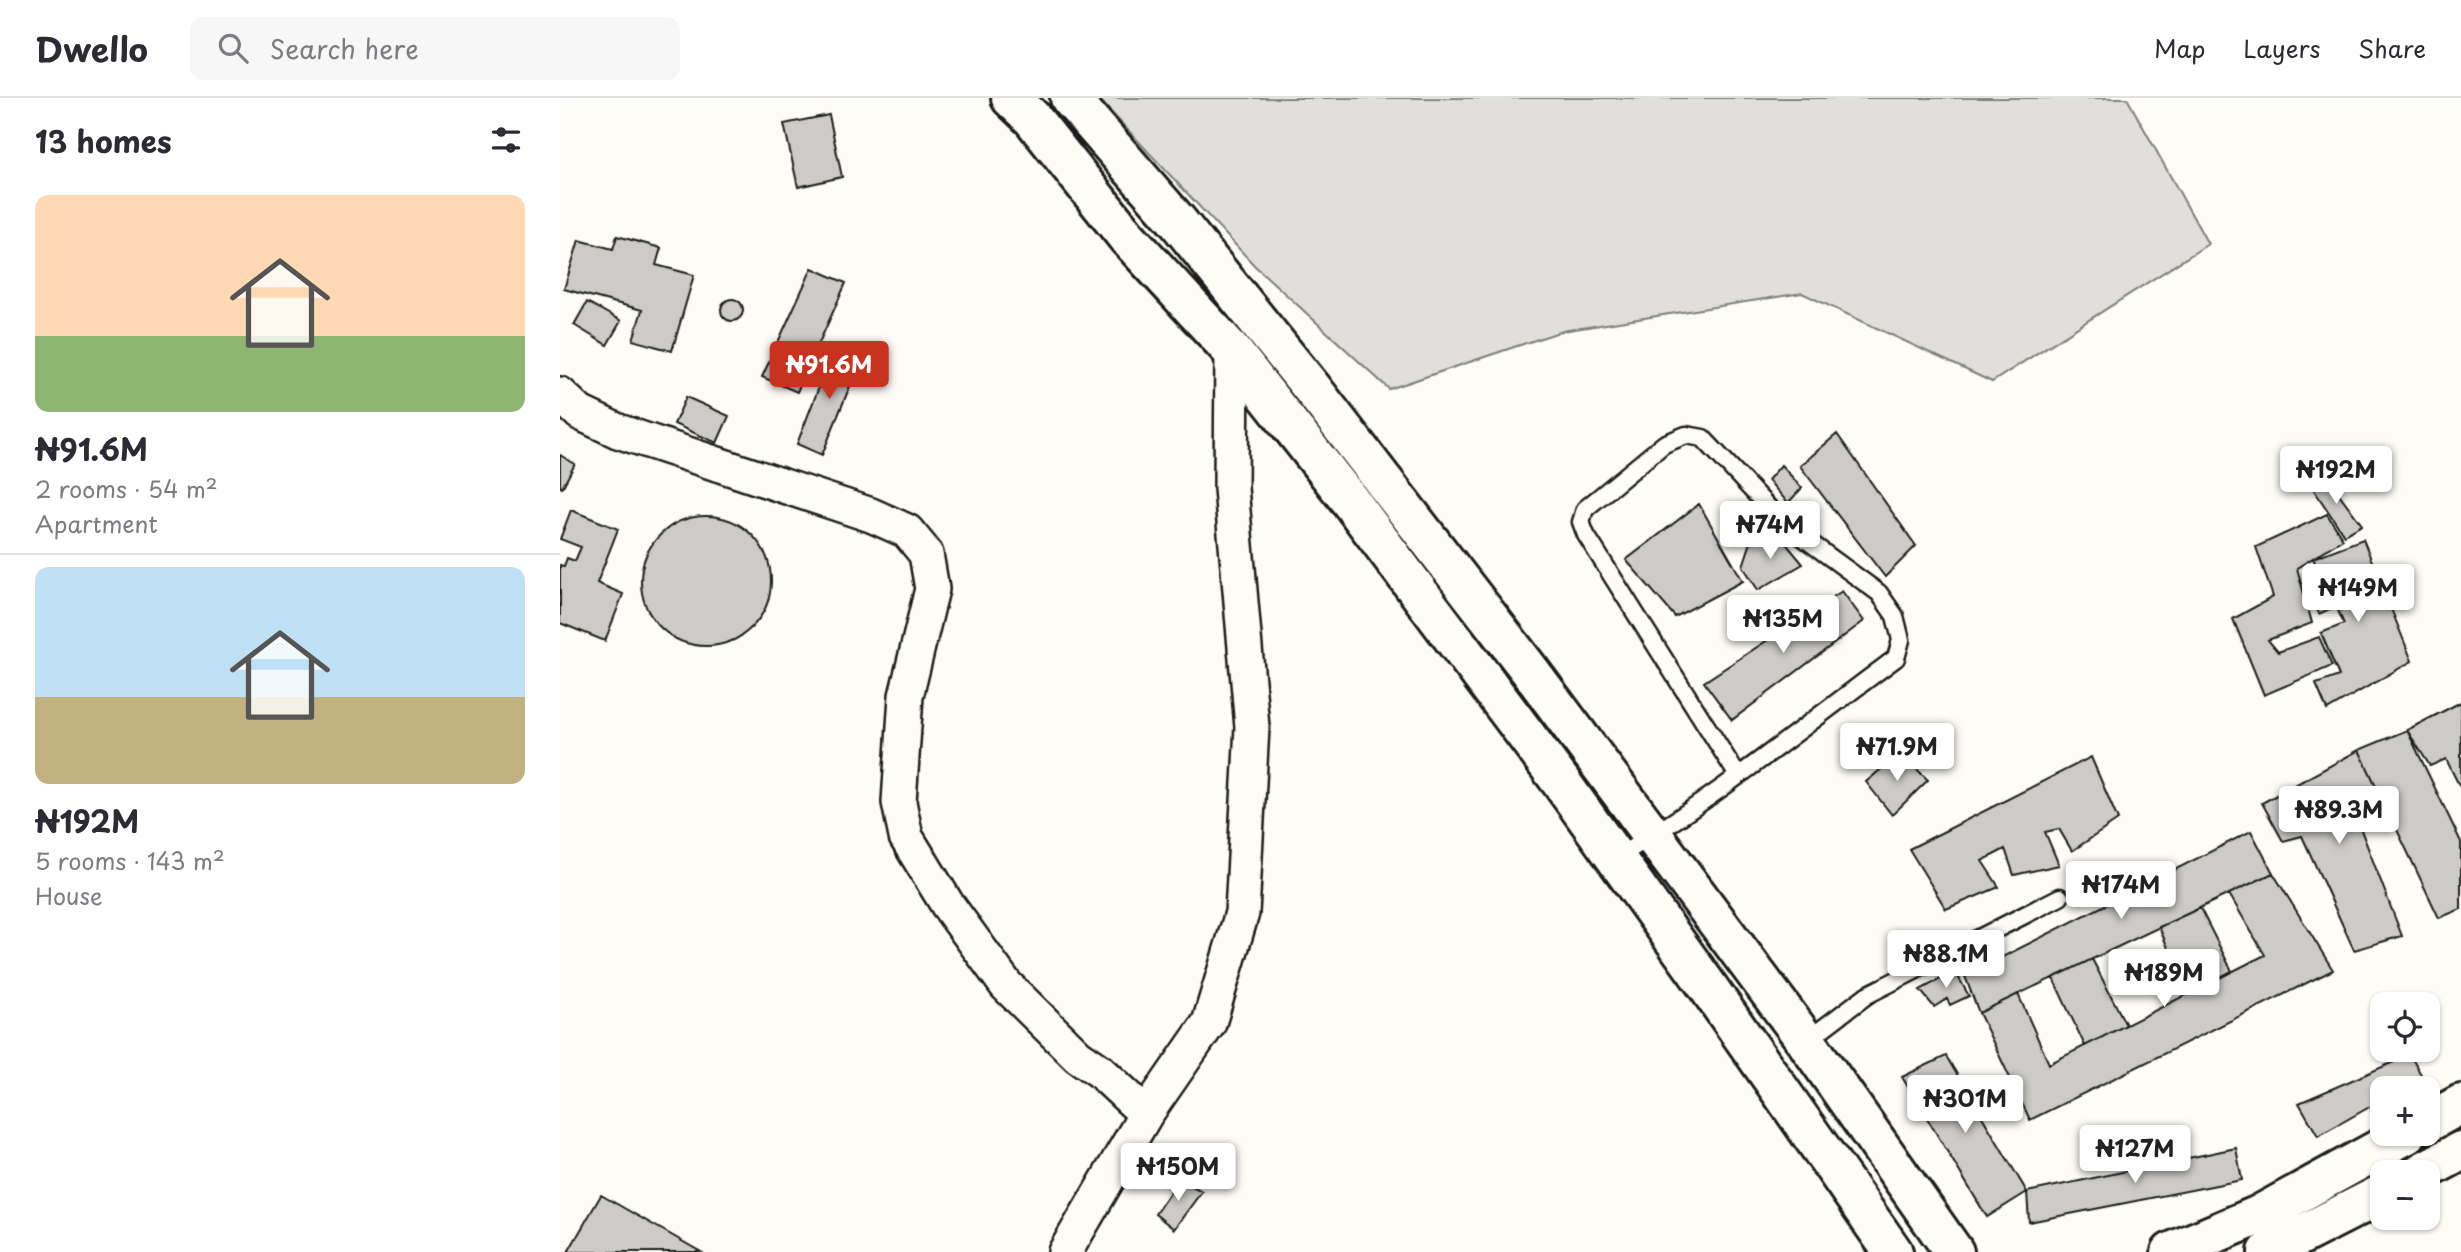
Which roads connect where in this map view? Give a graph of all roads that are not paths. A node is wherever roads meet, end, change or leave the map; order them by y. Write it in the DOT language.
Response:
graph roads {
  1 [pos="1011,98"];
  2 [pos="1070,98"];
  3 [pos="1232,351"];
  4 [pos="560,394"];
  5 [pos="1738,776"];
  6 [pos="1653,836"];
  7 [pos="1616,858"];
  8 [pos="2060,897"];
  9 [pos="1806,1041"];
  10 [pos="2461,1104"];
  11 [pos="1146,1114"];
  12 [pos="2440,1116"];
  13 [pos="2385,1146"];
  14 [pos="2461,1151"];
  15 [pos="2440,1162"];
  16 [pos="2370,1200"];
  17 [pos="1065,1252"];
  18 [pos="1893,1252"];
  19 [pos="1954,1252"];
  20 [pos="2171,1252"];
  21 [pos="2267,1252"];
  1 -- 3 [label="street"];
  2 -- 6 [label="street"];
  3 -- 7 [label="street"];
  3 -- 11 [label="street"];
  4 -- 11 [label="street"];
  5 -- 5 [label="lane"];
  5 -- 6 [label="lane"];
  6 -- 7 [label="lane"];
  6 -- 9 [label="street"];
  7 -- 18 [label="street"];
  8 -- 9 [label="lane"];
  9 -- 19 [label="street"];
  10 -- 12 [label="street"];
  11 -- 17 [label="street"];
  13 -- 20 [label="street"];
  14 -- 15 [label="street"];
  16 -- 21 [label="street"];
}
